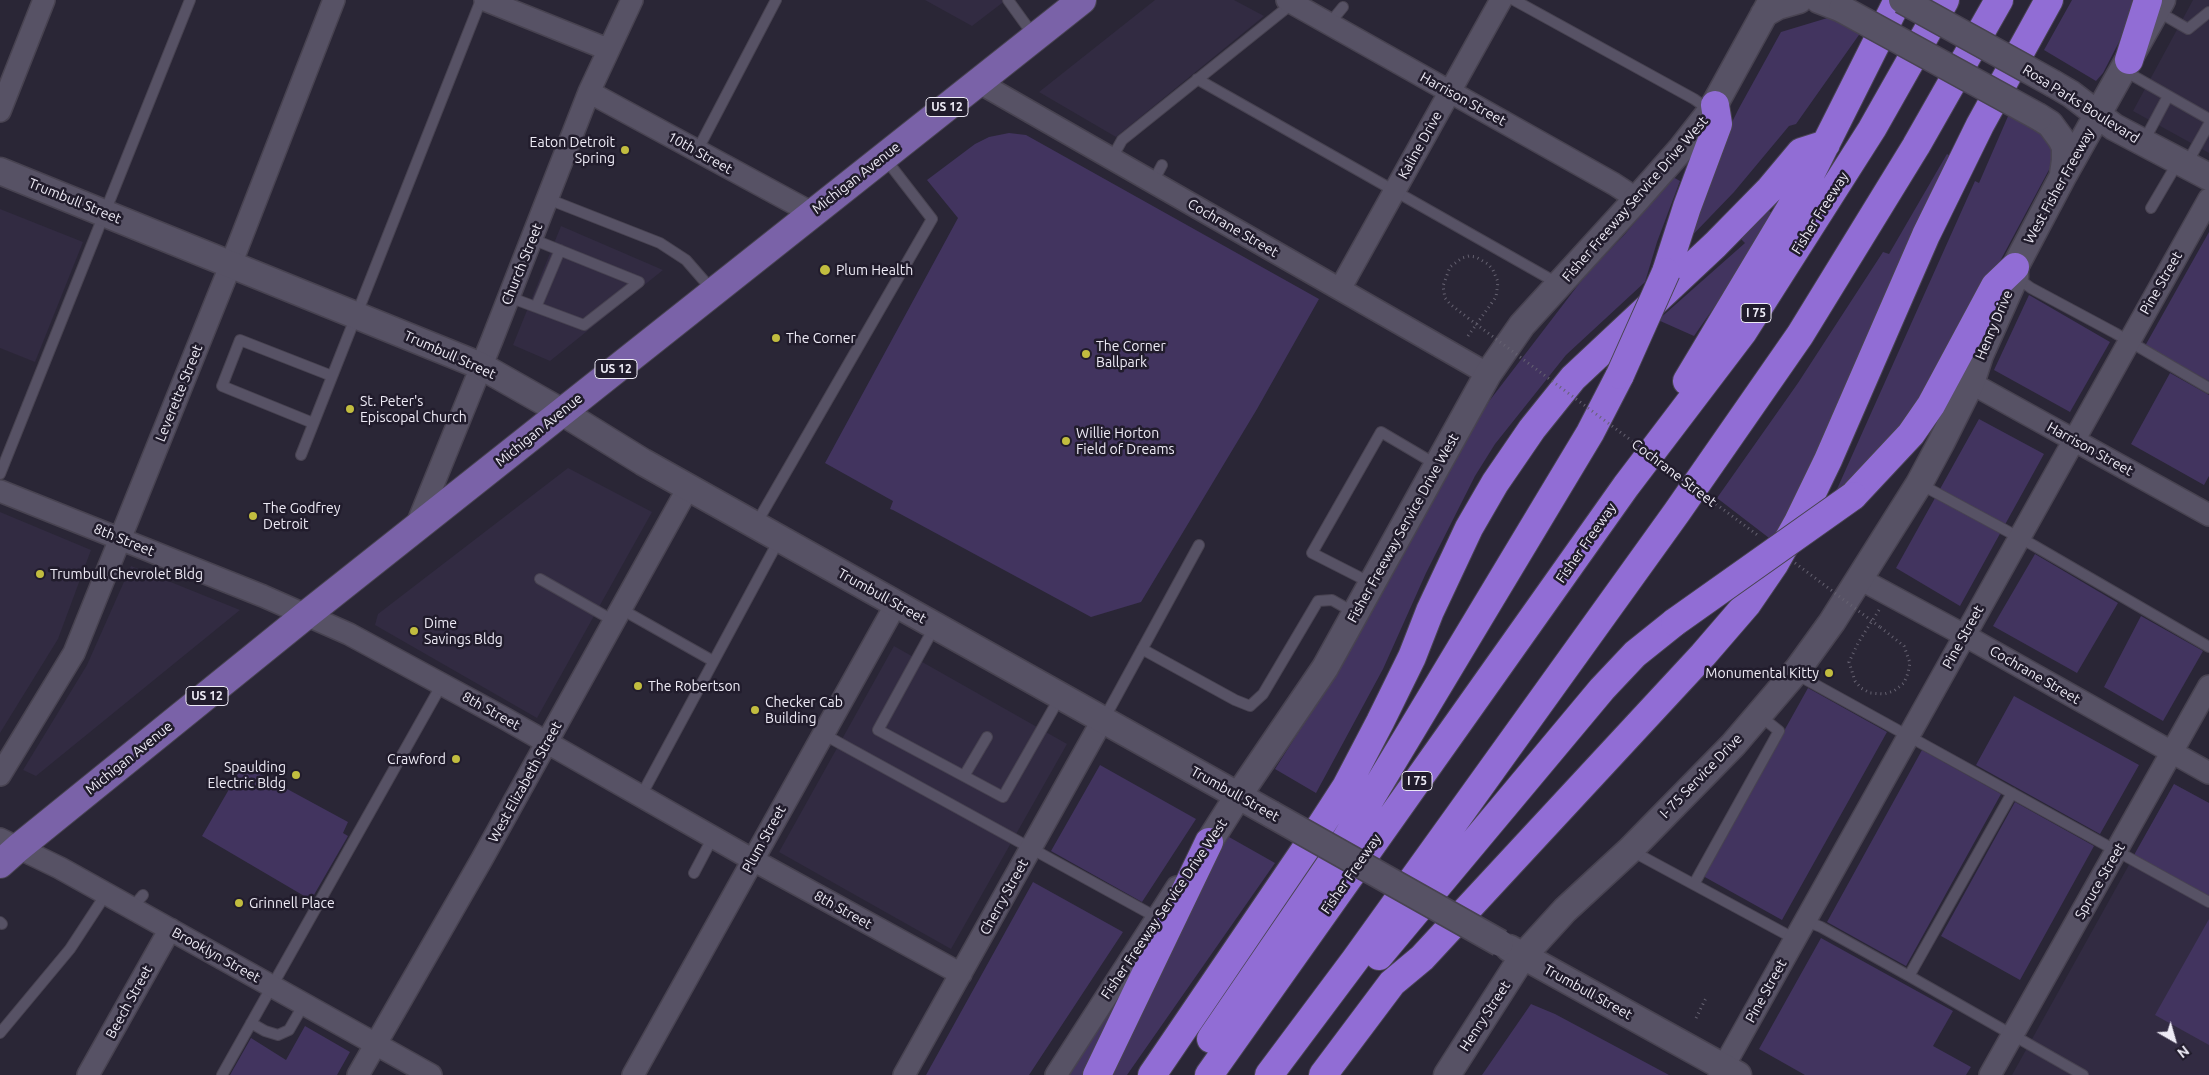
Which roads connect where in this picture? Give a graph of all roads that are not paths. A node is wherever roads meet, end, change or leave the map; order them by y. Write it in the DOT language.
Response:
graph roads {
  1 [pos="44,0"];
  2 [pos="190,0"];
  3 [pos="334,0"];
  4 [pos="483,0"];
  5 [pos="632,0"];
  6 [pos="776,0"];
  7 [pos="1008,0"];
  8 [pos="1082,0"];
  9 [pos="1501,0"];
  10 [pos="1514,0"];
  11 [pos="1799,0"];
  12 [pos="1898,0"];
  13 [pos="1902,0"];
  14 [pos="1944,0"];
  15 [pos="1998,0"];
  16 [pos="2049,0"];
  17 [pos="1292,1"];
  18 [pos="1830,4"];
  19 [pos="2156,4"];
  20 [pos="1343,7"];
  21 [pos="1768,7"];
  22 [pos="2209,12"];
  23 [pos="1329,24"];
  24 [pos="1035,37"];
  25 [pos="607,49"];
  26 [pos="2126,65"];
  27 [pos="1197,79"];
  28 [pos="978,82"];
  29 [pos="589,92"];
  30 [pos="1450,92"];
  31 [pos="2168,96"];
  32 [pos="1713,108"];
  33 [pos="0,111"];
  34 [pos="2098,114"];
  35 [pos="2209,119"];
  36 [pos="2209,124"];
  37 [pos="2144,143"];
  38 [pos="1826,144"];
  39 [pos="697,151"];
  40 [pos="884,156"];
  41 [pos="1112,158"];
  42 [pos="2182,163"];
  43 [pos="0,171"];
  44 [pos="2209,177"];
  45 [pos="2062,178"];
  46 [pos="1395,191"];
  47 [pos="548,199"];
  48 [pos="2209,199"];
  49 [pos="1637,200"];
  50 [pos="2151,208"];
  51 [pos="104,213"];
  52 [pos="812,213"];
  53 [pos="532,239"];
  54 [pos="560,250"];
  55 [pos="231,264"];
  56 [pos="2015,272"];
  57 [pos="1560,284"];
  58 [pos="1340,289"];
  59 [pos="713,291"];
  60 [pos="509,297"];
  61 [pos="536,307"];
  62 [pos="356,315"];
  63 [pos="2128,341"];
  64 [pos="481,366"];
  65 [pos="1488,374"];
  66 [pos="332,376"];
  67 [pos="1971,383"];
  68 [pos="2209,388"];
  69 [pos="562,412"];
  70 [pos="313,423"];
  71 [pos="2073,439"];
  72 [pos="301,455"];
  73 [pos="1438,465"];
  74 [pos="0,474"];
  75 [pos="1919,484"];
  76 [pos="1626,486"];
  77 [pos="688,488"];
  78 [pos="0,491"];
  79 [pos="2209,515"];
  80 [pos="756,525"];
  81 [pos="415,529"];
  82 [pos="2018,537"];
  83 [pos="120,539"];
  84 [pos="779,539"];
  85 [pos="1199,545"];
  86 [pos="540,579"];
  87 [pos="1860,579"];
  88 [pos="1372,584"];
  89 [pos="896,604"];
  90 [pos="1356,613"];
  91 [pos="306,615"];
  92 [pos="618,615"];
  93 [pos="935,626"];
  94 [pos="1964,635"];
  95 [pos="2209,647"];
  96 [pos="1142,649"];
  97 [pos="714,661"];
  98 [pos="1794,673"];
  99 [pos="442,684"];
  100 [pos="2209,686"];
  101 [pos="1061,696"];
  102 [pos="1758,715"];
  103 [pos="1103,720"];
  104 [pos="823,734"];
  105 [pos="1910,736"];
  106 [pos="987,737"];
  107 [pos="547,742"];
  108 [pos="2172,753"];
  109 [pos="2209,773"];
  110 [pos="0,775"];
  111 [pos="964,776"];
  112 [pos="2012,793"];
  113 [pos="641,796"];
  114 [pos="1238,796"];
  115 [pos="713,837"];
  116 [pos="1209,842"];
  117 [pos="1031,848"];
  118 [pos="6,850"];
  119 [pos="1630,850"];
  120 [pos="2117,851"];
  121 [pos="753,860"];
  122 [pos="694,873"];
  123 [pos="1694,884"];
  124 [pos="106,894"];
  125 [pos="2209,902"];
  126 [pos="1156,917"];
  127 [pos="1806,921"];
  128 [pos="170,930"];
  129 [pos="1795,939"];
  130 [pos="1523,956"];
  131 [pos="1422,958"];
  132 [pos="1356,960"];
  133 [pos="960,974"];
  134 [pos="1909,976"];
  135 [pos="272,986"];
  136 [pos="304,1004"];
  137 [pos="251,1023"];
  138 [pos="0,1033"];
  139 [pos="2012,1035"];
  140 [pos="376,1044"];
  141 [pos="1727,1072"];
  142 [pos="88,1075"];
  143 [pos="222,1075"];
  144 [pos="358,1075"];
  145 [pos="431,1075"];
  146 [pos="633,1075"];
  147 [pos="904,1075"];
  148 [pos="1056,1075"];
  149 [pos="1096,1075"];
  150 [pos="1152,1075"];
  151 [pos="1190,1075"];
  152 [pos="1209,1075"];
  153 [pos="1269,1075"];
  154 [pos="1323,1075"];
  155 [pos="1347,1075"];
  156 [pos="1446,1075"];
  157 [pos="1990,1075"];
  158 [pos="2083,1075"];
  1 -- 33 [label="street"];
  2 -- 51 [label="lane"];
  3 -- 55 [label="street, Leverette Street"];
  4 -- 25 [label="street"];
  4 -- 62 [label="lane"];
  5 -- 25 [label="street, Church Street"];
  6 -- 39 [label="lane"];
  7 -- 24 [label="lane"];
  8 -- 24 [label="main road, Michigan Avenue / US 12"];
  9 -- 30 [label="street, Kaline Drive"];
  10 -- 32 [label="lane"];
  11 -- 21 [label="street"];
  12 -- 38 [label="highway"];
  13 -- 34 [label="street, Rosa Parks Boulevard, bridge"];
  14 -- 76 [label="highway, Fisher Freeway / I 75"];
  15 -- 132 [label="highway"];
  16 -- 131 [label="highway"];
  17 -- 23 [label="street, Harrison Street"];
  17 -- 27 [label="lane"];
  18 -- 45 [label="street, bridge"];
  19 -- 22 [label="lane"];
  19 -- 26 [label="highway"];
  20 -- 23 [label="lane"];
  21 -- 32 [label="street, Fisher Freeway Service Drive West"];
  23 -- 30 [label="street, Harrison Street"];
  24 -- 28 [label="main road, Michigan Avenue / US 12"];
  25 -- 29 [label="street, Church Street"];
  26 -- 31 [label="lane"];
  26 -- 34 [label="street, West Fisher Freeway"];
  27 -- 41 [label="lane"];
  27 -- 46 [label="lane"];
  28 -- 40 [label="main road, Michigan Avenue / US 12"];
  28 -- 41 [label="street, Cochrane Street"];
  29 -- 39 [label="street, 10th Street"];
  29 -- 47 [label="street, Church Street"];
  30 -- 46 [label="street, Kaline Drive"];
  30 -- 49 [label="street, Harrison Street"];
  31 -- 35 [label="lane"];
  31 -- 37 [label="lane"];
  32 -- 49 [label="street, Fisher Freeway Service Drive West"];
  32 -- 151 [label="highway, bridge"];
  34 -- 37 [label="street, Rosa Parks Boulevard"];
  34 -- 45 [label="street, West Fisher Freeway"];
  36 -- 42 [label="lane"];
  37 -- 42 [label="street, Rosa Parks Boulevard"];
  38 -- 76 [label="highway"];
  38 -- 150 [label="highway"];
  39 -- 52 [label="street, 10th Street"];
  40 -- 52 [label="main road, Michigan Avenue / US 12"];
  40 -- 80 [label="lane"];
  41 -- 58 [label="street, Cochrane Street"];
  42 -- 44 [label="street, Rosa Parks Boulevard"];
  42 -- 50 [label="lane"];
  43 -- 51 [label="street, Trumbull Street"];
  45 -- 56 [label="street, West Fisher Freeway"];
  46 -- 57 [label="lane"];
  46 -- 58 [label="street, Kaline Drive"];
  47 -- 53 [label="street, Church Street"];
  47 -- 59 [label="lane"];
  48 -- 63 [label="street, Pine Street"];
  49 -- 57 [label="street, Fisher Freeway Service Drive West"];
  51 -- 55 [label="street, Trumbull Street"];
  51 -- 74 [label="lane"];
  52 -- 59 [label="main road, Michigan Avenue / US 12"];
  53 -- 54 [label="lane"];
  53 -- 60 [label="street, Church Street"];
  54 -- 61 [label="lane"];
  54 -- 61 [label="lane"];
  55 -- 62 [label="street, Trumbull Street"];
  55 -- 83 [label="street, Leverette Street"];
  56 -- 63 [label="lane"];
  56 -- 67 [label="street, Henry Drive"];
  56 -- 132 [label="highway, bridge"];
  57 -- 65 [label="street, Fisher Freeway Service Drive West"];
  58 -- 65 [label="street, Cochrane Street"];
  59 -- 69 [label="main road, Michigan Avenue / US 12"];
  60 -- 61 [label="lane"];
  60 -- 64 [label="street, Church Street"];
  62 -- 64 [label="street, Trumbull Street"];
  62 -- 66 [label="lane"];
  63 -- 68 [label="lane"];
  63 -- 71 [label="street, Pine Street"];
  64 -- 69 [label="street, Trumbull Street"];
  64 -- 81 [label="street, Church Street"];
  65 -- 73 [label="street, Fisher Freeway Service Drive West"];
  66 -- 70 [label="lane"];
  66 -- 70 [label="lane"];
  67 -- 71 [label="street, Harrison Street"];
  67 -- 75 [label="street"];
  69 -- 77 [label="street, Trumbull Street"];
  69 -- 81 [label="main road, Michigan Avenue / US 12"];
  70 -- 72 [label="lane"];
  71 -- 79 [label="street, Harrison Street"];
  71 -- 82 [label="street, Pine Street"];
  73 -- 88 [label="street, Fisher Freeway Service Drive West"];
  73 -- 88 [label="lane"];
  75 -- 82 [label="lane"];
  75 -- 87 [label="street"];
  76 -- 152 [label="highway, Fisher Freeway / I 75"];
  77 -- 80 [label="street, Trumbull Street"];
  77 -- 92 [label="street, West Elizabeth Street"];
  78 -- 83 [label="street, 8th Street"];
  80 -- 84 [label="street, Trumbull Street"];
  81 -- 91 [label="main road, Michigan Avenue / US 12"];
  82 -- 94 [label="street, Pine Street"];
  82 -- 95 [label="lane"];
  83 -- 91 [label="street, 8th Street"];
  83 -- 110 [label="street, Leverette Street"];
  84 -- 89 [label="street, Trumbull Street"];
  84 -- 97 [label="lane"];
  85 -- 96 [label="lane"];
  86 -- 92 [label="lane"];
  87 -- 94 [label="street, Cochrane Street"];
  87 -- 98 [label="street, I- 75 Service Drive"];
  88 -- 90 [label="street, Fisher Freeway Service Drive West"];
  89 -- 93 [label="street, Trumbull Street"];
  89 -- 104 [label="street, Plum Street"];
  90 -- 96 [label="lane"];
  90 -- 114 [label="street, Fisher Freeway Service Drive West"];
  91 -- 99 [label="street, 8th Street"];
  91 -- 118 [label="main road, Michigan Avenue / US 12"];
  92 -- 97 [label="lane"];
  92 -- 107 [label="street, West Elizabeth Street"];
  93 -- 101 [label="street, Trumbull Street"];
  93 -- 111 [label="lane"];
  94 -- 105 [label="street, Pine Street"];
  94 -- 108 [label="street, Cochrane Street"];
  96 -- 103 [label="lane"];
  97 -- 113 [label="lane"];
  98 -- 102 [label="street, I- 75 Service Drive"];
  98 -- 105 [label="lane"];
  99 -- 107 [label="street, 8th Street"];
  99 -- 135 [label="lane"];
  100 -- 108 [label="street, Spruce Street"];
  101 -- 103 [label="street, Trumbull Street"];
  101 -- 111 [label="lane"];
  102 -- 119 [label="street, I- 75 Service Drive"];
  102 -- 123 [label="lane"];
  103 -- 114 [label="street, Trumbull Street"];
  103 -- 117 [label="street, Cherry Street"];
  104 -- 117 [label="lane"];
  104 -- 121 [label="street, Plum Street"];
  105 -- 112 [label="lane"];
  105 -- 127 [label="street, Pine Street"];
  106 -- 111 [label="lane"];
  107 -- 113 [label="street, 8th Street"];
  107 -- 140 [label="street, West Elizabeth Street"];
  108 -- 109 [label="street, Cochrane Street"];
  108 -- 120 [label="street, Spruce Street"];
  112 -- 120 [label="lane"];
  112 -- 134 [label="lane"];
  113 -- 115 [label="street, 8th Street"];
  114 -- 116 [label="street, Fisher Freeway Service Drive West"];
  114 -- 130 [label="street, Trumbull Street, bridge"];
  115 -- 121 [label="street, 8th Street"];
  115 -- 122 [label="lane"];
  116 -- 126 [label="street, Fisher Freeway Service Drive West"];
  116 -- 149 [label="highway"];
  117 -- 126 [label="lane"];
  117 -- 133 [label="street, Cherry Street"];
  118 -- 124 [label="street, Brooklyn Street"];
  119 -- 123 [label="lane"];
  119 -- 130 [label="street, I- 75 Service Drive"];
  120 -- 125 [label="lane"];
  120 -- 139 [label="street, Spruce Street"];
  121 -- 133 [label="street, 8th Street"];
  121 -- 146 [label="street, Plum Street"];
  123 -- 129 [label="lane"];
  124 -- 128 [label="street, Brooklyn Street"];
  124 -- 138 [label="lane"];
  126 -- 148 [label="street, Fisher Freeway Service Drive West"];
  127 -- 129 [label="street, Pine Street"];
  127 -- 134 [label="lane"];
  128 -- 135 [label="street, Brooklyn Street"];
  128 -- 142 [label="street, Beech Street"];
  129 -- 141 [label="street, Pine Street"];
  130 -- 141 [label="street, Trumbull Street"];
  130 -- 156 [label="street, Henry Street"];
  131 -- 154 [label="highway"];
  131 -- 155 [label="highway"];
  132 -- 153 [label="highway"];
  133 -- 147 [label="street, Cherry Street"];
  134 -- 139 [label="lane"];
  135 -- 136 [label="street, Brooklyn Street"];
  135 -- 137 [label="lane"];
  136 -- 137 [label="lane"];
  136 -- 140 [label="street, Brooklyn Street"];
  137 -- 143 [label="lane"];
  139 -- 157 [label="street, Spruce Street"];
  139 -- 158 [label="lane"];
  140 -- 144 [label="street, West Elizabeth Street"];
  140 -- 145 [label="street, Brooklyn Street"];
}
